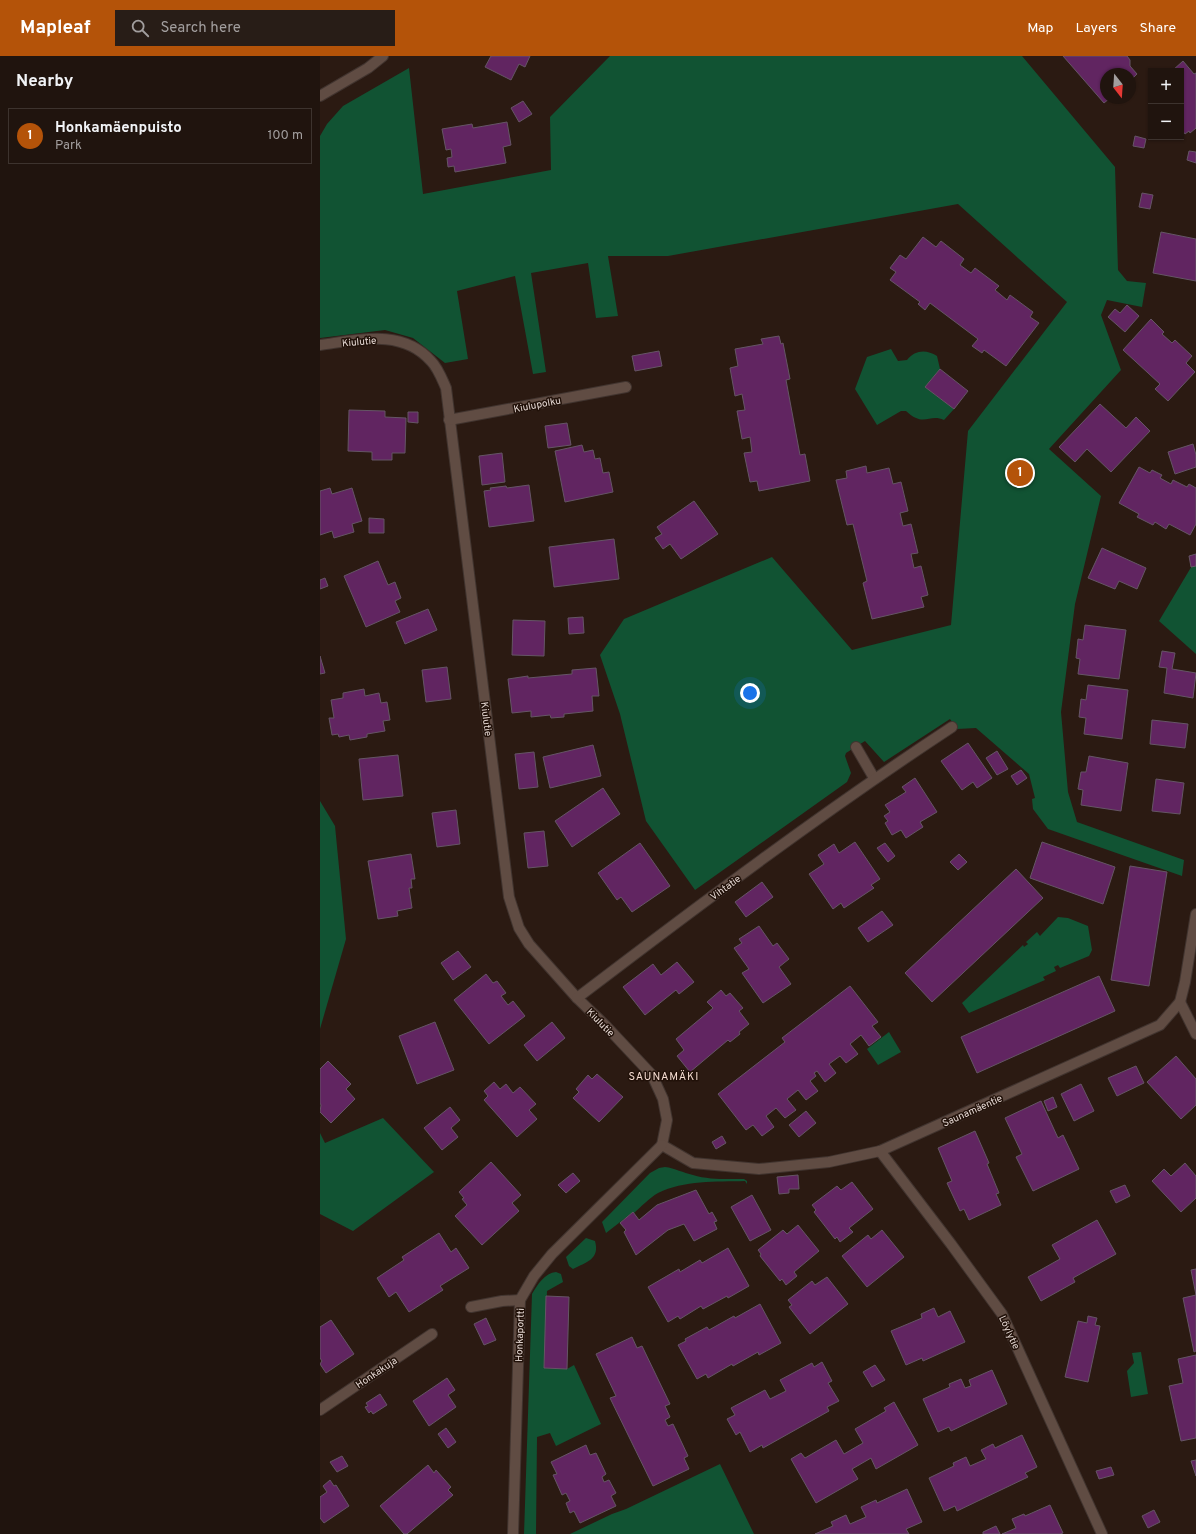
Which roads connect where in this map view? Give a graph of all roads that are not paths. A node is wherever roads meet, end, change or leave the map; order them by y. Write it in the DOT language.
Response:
graph roads {
  1 [pos="383,56"];
  2 [pos="320,96"];
  3 [pos="320,345"];
  4 [pos="626,387"];
  5 [pos="449,420"];
  6 [pos="952,727"];
  7 [pos="856,747"];
  8 [pos="874,778"];
  9 [pos="1196,914"];
  10 [pos="577,998"];
  11 [pos="1180,1002"];
  12 [pos="1196,1034"];
  13 [pos="662,1145"];
  14 [pos="880,1151"];
  15 [pos="520,1300"];
  16 [pos="471,1307"];
  17 [pos="432,1334"];
  18 [pos="320,1410"];
  19 [pos="512,1534"];
  20 [pos="1102,1534"];
  1 -- 2 [label="street"];
  3 -- 5 [label="street, Kiulutie"];
  4 -- 5 [label="street, Kiulupolku"];
  5 -- 10 [label="street, Kiulutie"];
  6 -- 8 [label="street, Vihtatie"];
  7 -- 8 [label="street"];
  8 -- 10 [label="street, Vihtatie"];
  9 -- 11 [label="street, Saunamäentie"];
  10 -- 13 [label="street, Kiulutie"];
  11 -- 12 [label="street"];
  11 -- 14 [label="street, Saunamäentie"];
  13 -- 14 [label="street, Saunamäentie"];
  13 -- 15 [label="street, Honkaportti"];
  14 -- 20 [label="street, Löylytie"];
  15 -- 16 [label="street"];
  15 -- 19 [label="street, Honkaportti"];
  17 -- 18 [label="street, Honkakuja"];
}
